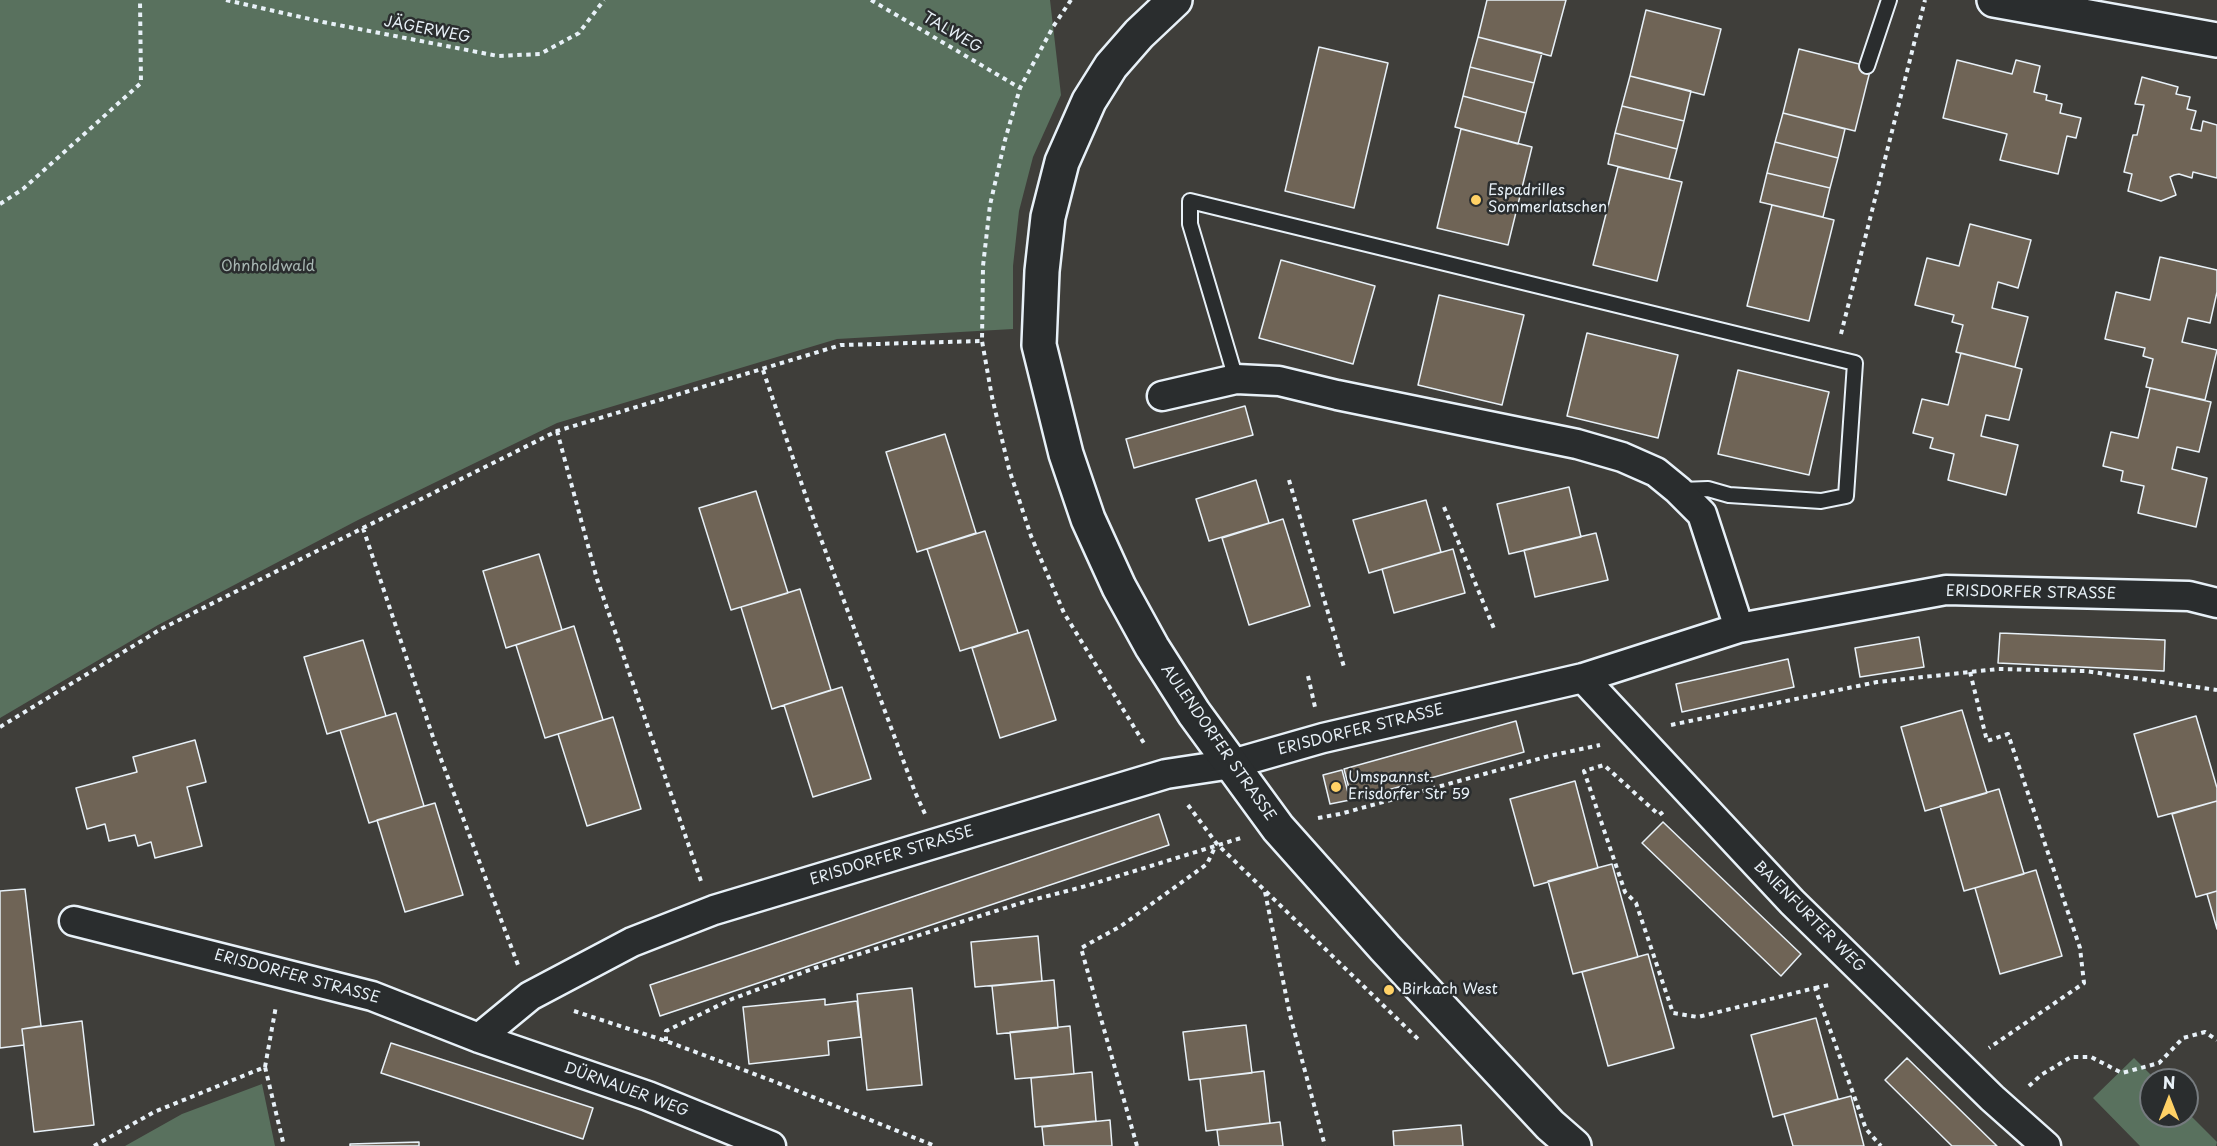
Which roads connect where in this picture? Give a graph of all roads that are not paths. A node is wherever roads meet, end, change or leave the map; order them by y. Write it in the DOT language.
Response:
graph roads {
  1 [pos="1175,0"];
  2 [pos="1889,0"];
  3 [pos="1994,0"];
  4 [pos="2217,40"];
  5 [pos="1867,66"];
  6 [pos="1236,379"];
  7 [pos="1162,396"];
  8 [pos="1678,490"];
  9 [pos="2217,603"];
  10 [pos="1739,628"];
  11 [pos="1583,678"];
  12 [pos="1232,764"];
  13 [pos="74,921"];
  14 [pos="479,1038"];
  15 [pos="771,1146"];
  16 [pos="1574,1146"];
  17 [pos="2046,1146"];
  1 -- 12 [label="main road, AULENDORFER STRASSE"];
  2 -- 5 [label="lane"];
  3 -- 4 [label="main road"];
  6 -- 7 [label="street"];
  6 -- 8 [label="street"];
  6 -- 8 [label="lane"];
  8 -- 10 [label="street"];
  9 -- 10 [label="street, ERISDORFER STRASSE"];
  10 -- 11 [label="street, ERISDORFER STRASSE"];
  11 -- 12 [label="street, ERISDORFER STRASSE"];
  11 -- 17 [label="street, BAIENFURTER WEG"];
  12 -- 14 [label="street, ERISDORFER STRASSE"];
  12 -- 16 [label="main road, AULENDORFER STRASSE"];
  13 -- 14 [label="street, ERISDORFER STRASSE"];
  14 -- 15 [label="street, DÜRNAUER WEG"];
}
